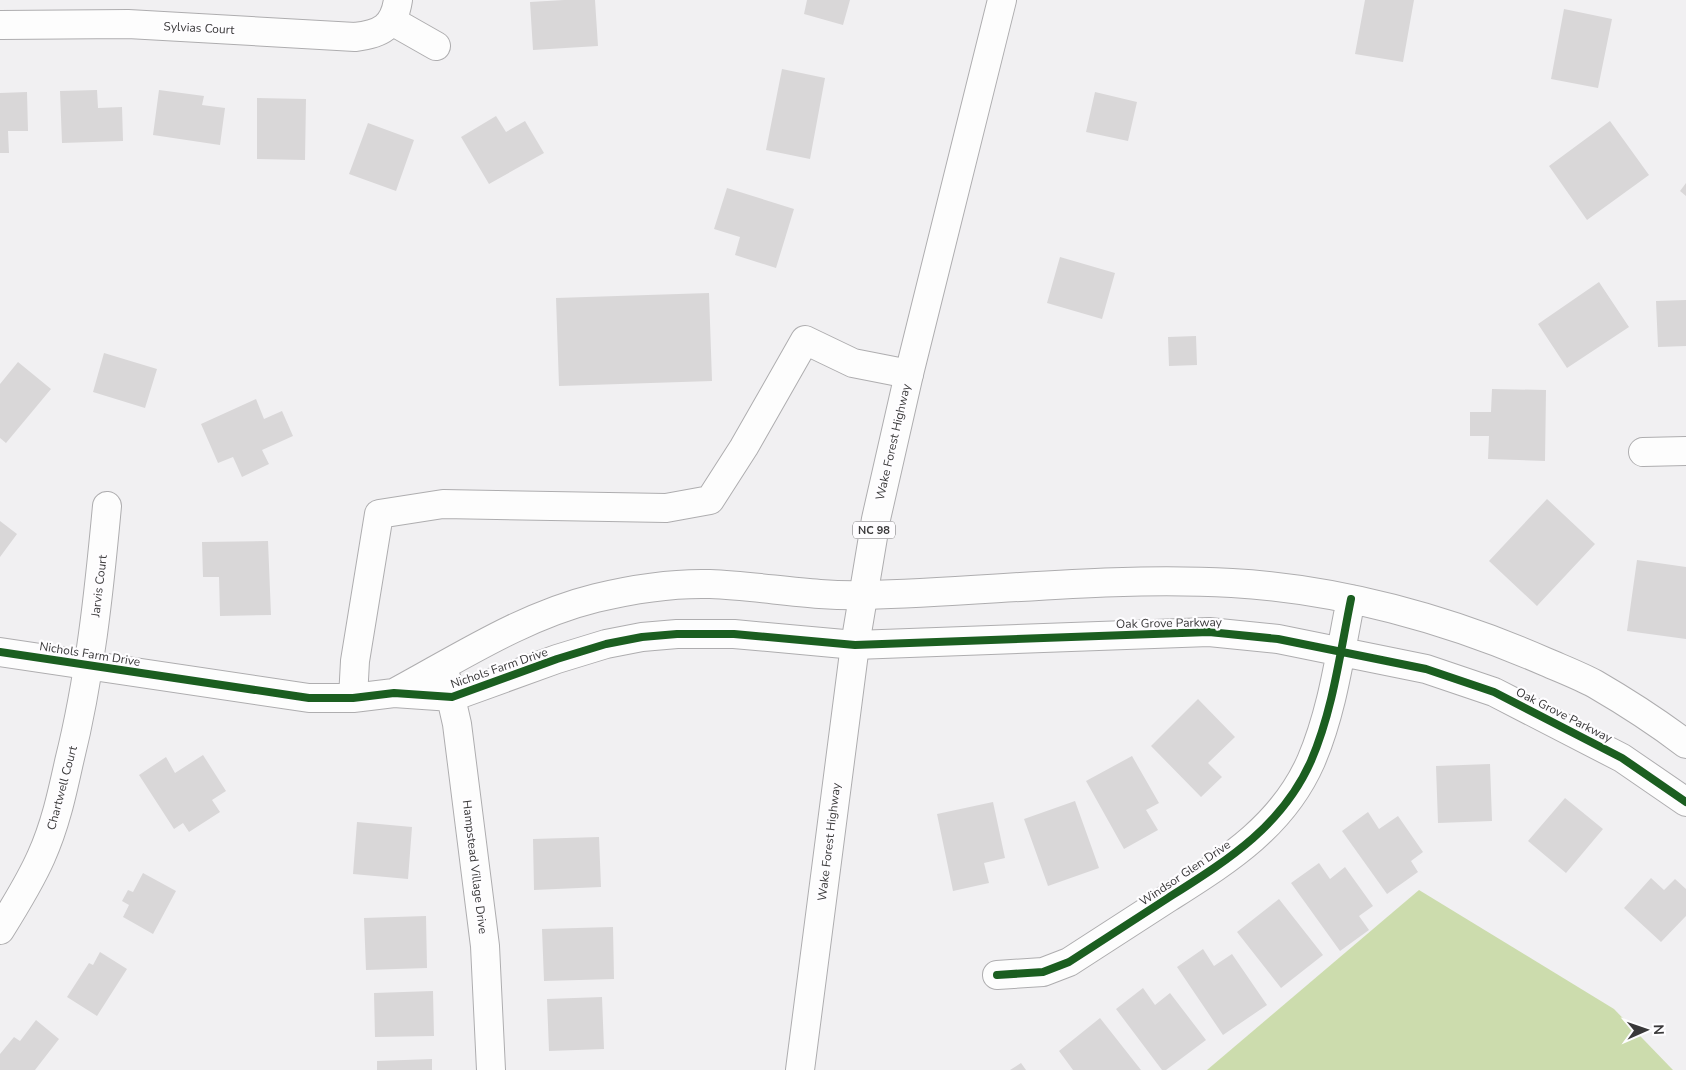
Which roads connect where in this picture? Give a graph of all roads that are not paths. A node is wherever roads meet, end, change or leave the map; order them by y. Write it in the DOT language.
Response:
graph roads {
  1 [pos="1002,0"];
  2 [pos="395,10"];
  3 [pos="0,25"];
  4 [pos="436,46"];
  5 [pos="909,374"];
  6 [pos="1686,451"];
  7 [pos="1644,452"];
  8 [pos="107,506"];
  9 [pos="862,596"];
  10 [pos="1351,599"];
  11 [pos="855,645"];
  12 [pos="0,652"];
  13 [pos="1340,652"];
  14 [pos="89,665"];
  15 [pos="442,667"];
  16 [pos="394,693"];
  17 [pos="452,697"];
  18 [pos="353,698"];
  19 [pos="1686,744"];
  20 [pos="1686,802"];
  21 [pos="0,930"];
  22 [pos="997,975"];
  23 [pos="491,1070"];
  24 [pos="800,1070"];
  1 -- 5 [label="main road, Wake Forest Highway / NC 98"];
  2 -- 3 [label="main road, Sylvias Court"];
  2 -- 4 [label="main road, Sylvias Court"];
  5 -- 9 [label="main road, Wake Forest Highway / NC 98"];
  5 -- 18 [label="main road"];
  6 -- 7 [label="main road"];
  8 -- 14 [label="main road, Jarvis Court"];
  9 -- 10 [label="main road"];
  9 -- 11 [label="main road, Wake Forest Highway / NC 98"];
  9 -- 15 [label="main road, Nichols Farm Drive"];
  10 -- 13 [label="main road, Windsor Glen Drive"];
  10 -- 19 [label="main road"];
  11 -- 13 [label="main road, Oak Grove Parkway"];
  11 -- 17 [label="main road, Nichols Farm Drive"];
  11 -- 24 [label="main road, Wake Forest Highway / NC 98"];
  12 -- 14 [label="main road, Nichols Farm Drive"];
  13 -- 20 [label="main road, Oak Grove Parkway"];
  13 -- 22 [label="main road, Windsor Glen Drive"];
  14 -- 18 [label="main road, Nichols Farm Drive"];
  14 -- 21 [label="main road, Chartwell Court"];
  15 -- 16 [label="main road, Nichols Farm Drive"];
  15 -- 17 [label="main road, Hampstead Village Drive"];
  16 -- 17 [label="main road, Nichols Farm Drive"];
  16 -- 18 [label="main road, Nichols Farm Drive"];
  17 -- 23 [label="main road, Hampstead Village Drive"];
}
